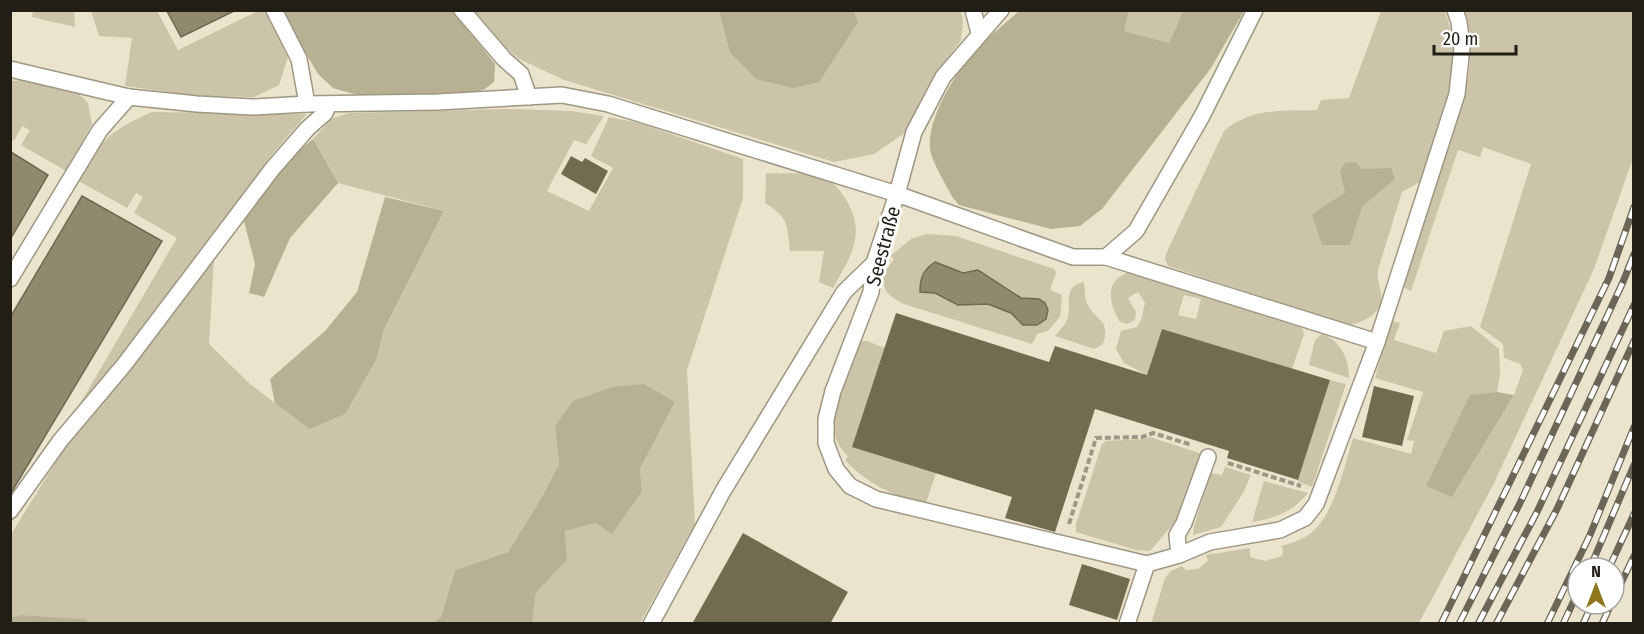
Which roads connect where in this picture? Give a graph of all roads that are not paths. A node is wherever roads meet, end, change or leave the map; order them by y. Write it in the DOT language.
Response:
graph roads {
  1 [pos="274,10"];
  2 [pos="462,10"];
  3 [pos="973,10"];
  4 [pos="1001,10"];
  5 [pos="1254,10"];
  6 [pos="1455,10"];
  7 [pos="979,33"];
  8 [pos="10,69"];
  9 [pos="129,97"];
  10 [pos="529,97"];
  11 [pos="308,104"];
  12 [pos="329,104"];
  13 [pos="897,194"];
  14 [pos="1106,257"];
  15 [pos="874,263"];
  16 [pos="10,279"];
  17 [pos="1377,342"];
  18 [pos="1208,457"];
  19 [pos="10,511"];
  20 [pos="1179,555"];
  21 [pos="1147,564"];
  22 [pos="651,624"];
  23 [pos="1126,624"];
  1 -- 11 [label="lane"];
  2 -- 10 [label="lane"];
  3 -- 7 [label="lane"];
  4 -- 7 [label="lane"];
  5 -- 14 [label="lane"];
  6 -- 17 [label="lane"];
  7 -- 13 [label="lane"];
  8 -- 9 [label="lane"];
  9 -- 11 [label="lane"];
  9 -- 16 [label="lane"];
  10 -- 12 [label="lane"];
  10 -- 13 [label="lane"];
  11 -- 12 [label="lane"];
  12 -- 19 [label="lane"];
  13 -- 14 [label="lane, Seestraße"];
  13 -- 15 [label="lane, Seestraße"];
  14 -- 17 [label="lane, Seestraße"];
  15 -- 21 [label="lane, Seestraße"];
  15 -- 22 [label="lane"];
  17 -- 20 [label="lane"];
  18 -- 20 [label="lane"];
  20 -- 21 [label="lane"];
  21 -- 23 [label="lane"];
}
